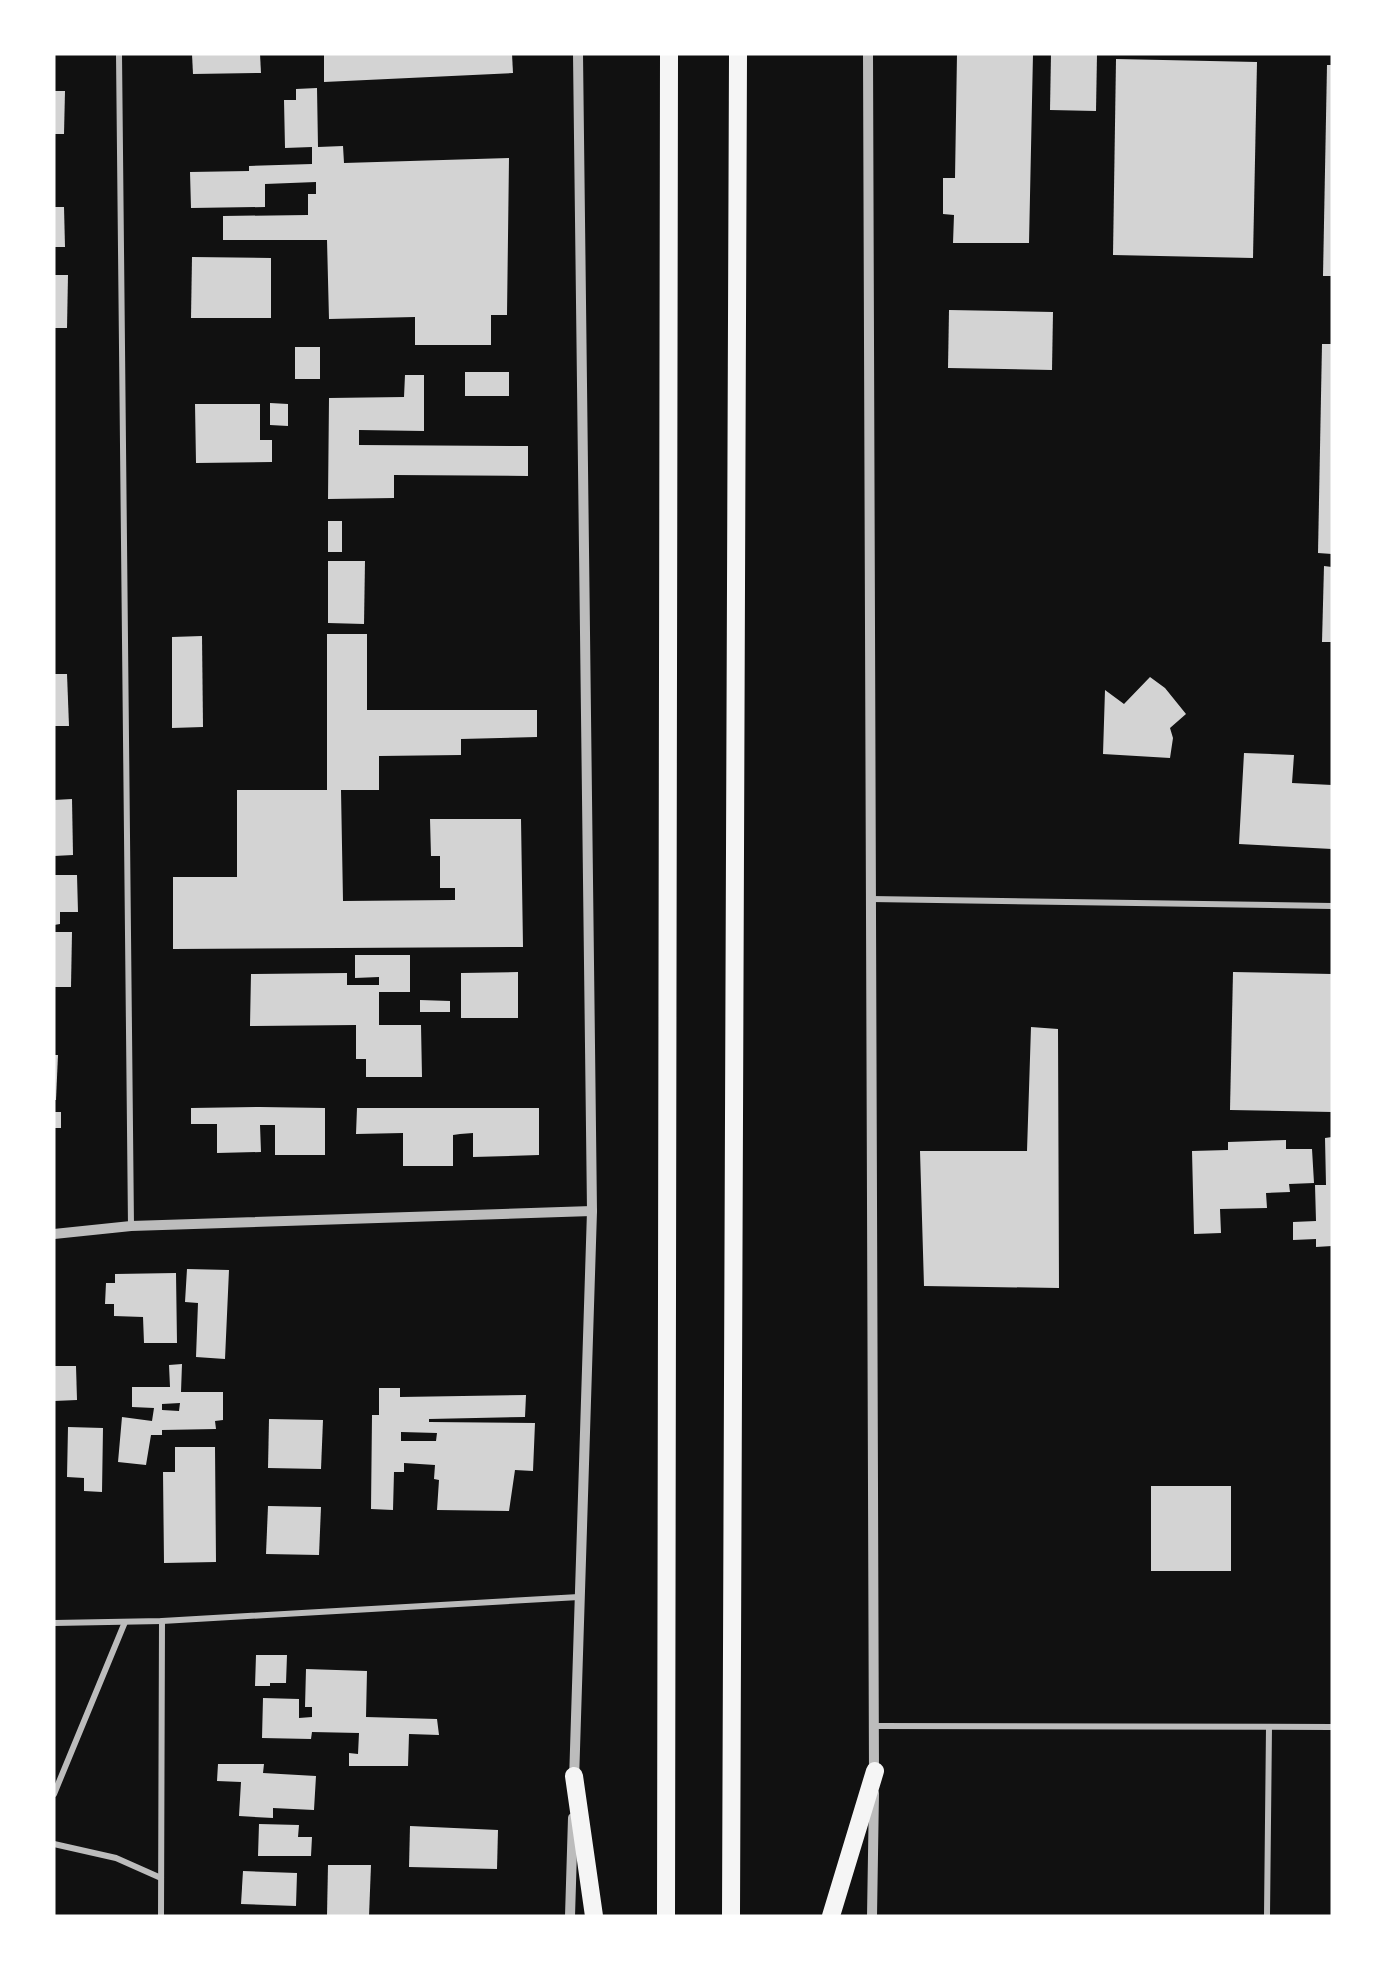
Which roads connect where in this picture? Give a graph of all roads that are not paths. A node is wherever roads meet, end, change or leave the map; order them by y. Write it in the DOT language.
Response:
graph roads {
  1 [pos="119,54"];
  2 [pos="578,54"];
  3 [pos="669,54"];
  4 [pos="738,54"];
  5 [pos="868,54"];
  6 [pos="870,899"];
  7 [pos="1332,906"];
  8 [pos="592,1211"];
  9 [pos="131,1226"];
  10 [pos="54,1234"];
  11 [pos="579,1597"];
  12 [pos="162,1621"];
  13 [pos="125,1622"];
  14 [pos="54,1623"];
  15 [pos="873,1726"];
  16 [pos="1269,1727"];
  17 [pos="1332,1727"];
  18 [pos="874,1770"];
  19 [pos="574,1776"];
  20 [pos="54,1794"];
  21 [pos="54,1844"];
  22 [pos="161,1878"];
  23 [pos="161,1916"];
  24 [pos="570,1916"];
  25 [pos="594,1916"];
  26 [pos="666,1916"];
  27 [pos="731,1916"];
  28 [pos="831,1916"];
  29 [pos="872,1916"];
  30 [pos="1267,1916"];
  1 -- 9 [label="street"];
  2 -- 8 [label="street"];
  3 -- 26 [label="highway"];
  4 -- 27 [label="highway"];
  5 -- 6 [label="street"];
  6 -- 7 [label="street"];
  6 -- 15 [label="street"];
  8 -- 9 [label="street"];
  8 -- 11 [label="street"];
  9 -- 10 [label="street"];
  11 -- 12 [label="street"];
  11 -- 19 [label="street"];
  12 -- 13 [label="street"];
  12 -- 22 [label="street"];
  13 -- 14 [label="street"];
  13 -- 20 [label="street"];
  15 -- 16 [label="street"];
  15 -- 18 [label="street"];
  16 -- 17 [label="street"];
  16 -- 30 [label="street"];
  18 -- 28 [label="highway"];
  18 -- 29 [label="street"];
  19 -- 24 [label="street"];
  19 -- 25 [label="highway"];
  21 -- 22 [label="street"];
  22 -- 23 [label="street"];
}
